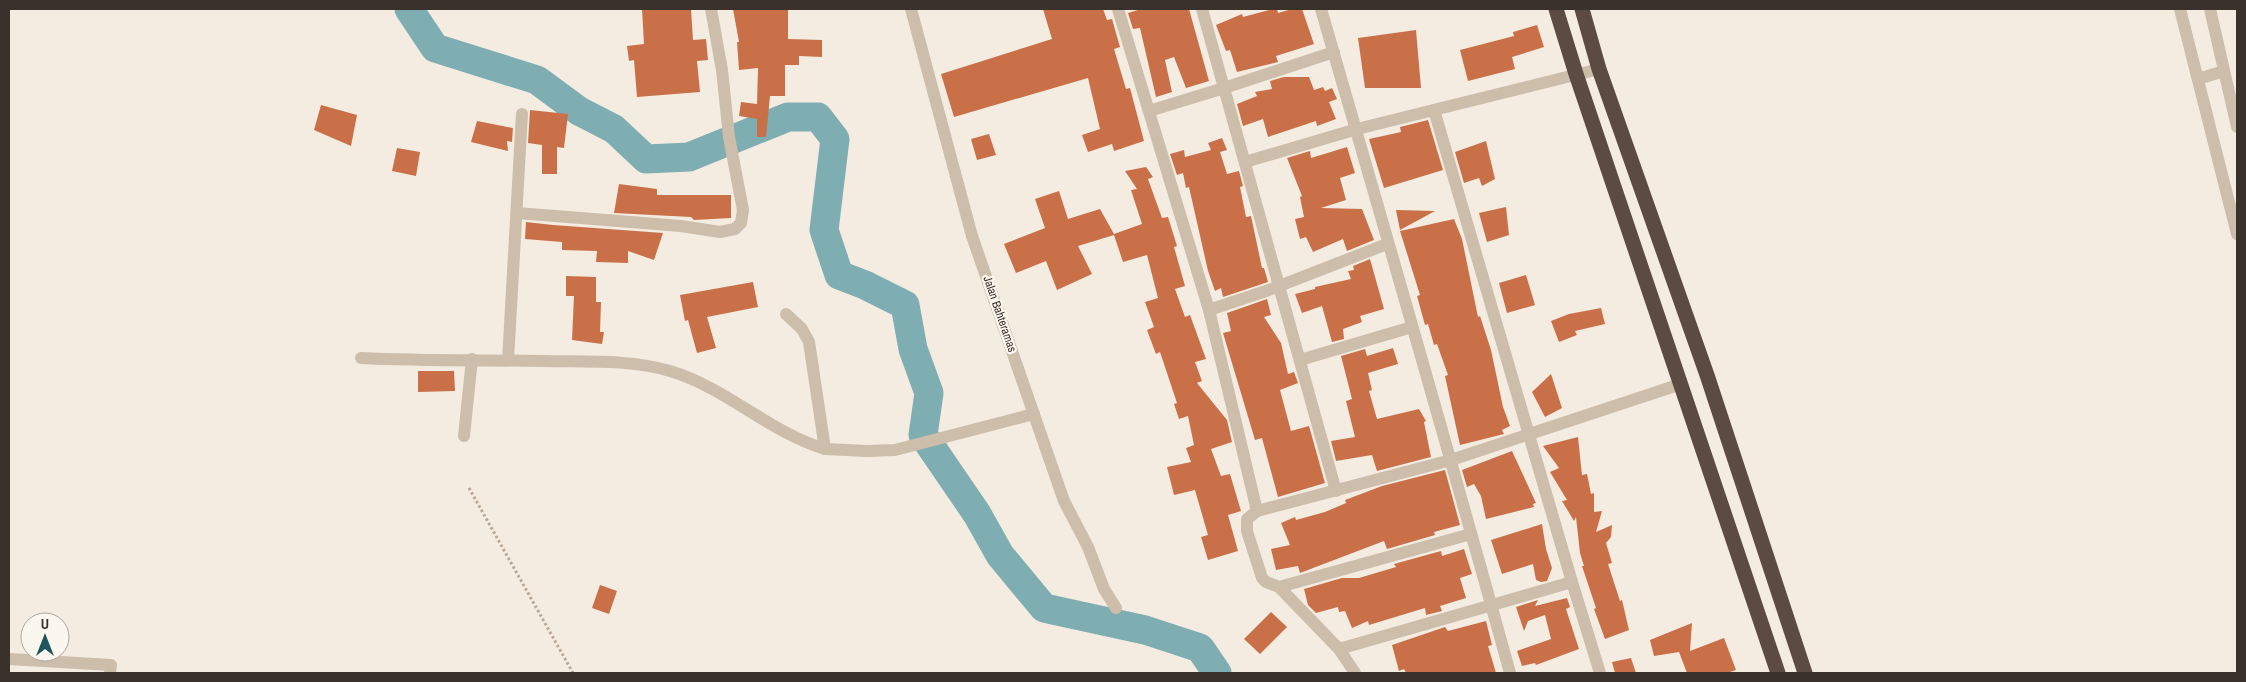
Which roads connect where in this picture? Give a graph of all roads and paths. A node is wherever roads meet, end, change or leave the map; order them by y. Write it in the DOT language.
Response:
graph roads {
  1 [pos="711,9"];
  2 [pos="911,9"];
  3 [pos="1118,9"];
  4 [pos="1202,9"];
  5 [pos="1321,9"];
  6 [pos="1556,9"];
  7 [pos="1582,9"];
  8 [pos="2180,9"];
  9 [pos="2210,9"];
  10 [pos="1334,52"];
  11 [pos="1599,69"];
  12 [pos="2224,71"];
  13 [pos="1576,74"];
  14 [pos="2198,79"];
  15 [pos="1224,88"];
  16 [pos="1434,110"];
  17 [pos="1148,112"];
  18 [pos="522,114"];
  19 [pos="2237,127"];
  20 [pos="1356,129"];
  21 [pos="1245,162"];
  22 [pos="516,213"];
  23 [pos="2237,234"];
  24 [pos="1387,244"];
  25 [pos="1280,285"];
  26 [pos="1209,310"];
  27 [pos="786,314"];
  28 [pos="1412,327"];
  29 [pos="361,358"];
  30 [pos="472,359"];
  31 [pos="508,360"];
  32 [pos="1300,360"];
  33 [pos="1681,384"];
  34 [pos="1034,414"];
  35 [pos="1529,435"];
  36 [pos="464,436"];
  37 [pos="825,449"];
  38 [pos="1451,460"];
  39 [pos="469,488"];
  40 [pos="1336,491"];
  41 [pos="1257,511"];
  42 [pos="1471,534"];
  43 [pos="1572,582"];
  44 [pos="1279,587"];
  45 [pos="1491,606"];
  46 [pos="1116,608"];
  47 [pos="1340,649"];
  48 [pos="9,659"];
  49 [pos="110,673"];
  50 [pos="573,673"];
  51 [pos="1355,673"];
  52 [pos="1510,673"];
  53 [pos="1600,673"];
  54 [pos="1778,673"];
  55 [pos="1805,673"];
  1 -- 22 [label="street"];
  2 -- 34 [label="street, Jalan Bahteramas"];
  3 -- 17 [label="street"];
  4 -- 15 [label="street"];
  5 -- 10 [label="street"];
  6 -- 13 [label="highway"];
  7 -- 11 [label="highway"];
  8 -- 14 [label="street"];
  9 -- 12 [label="street"];
  10 -- 15 [label="street"];
  10 -- 20 [label="street"];
  11 -- 13 [label="street"];
  11 -- 55 [label="highway"];
  12 -- 14 [label="street"];
  12 -- 19 [label="street"];
  13 -- 16 [label="street"];
  13 -- 33 [label="highway"];
  14 -- 23 [label="street"];
  15 -- 17 [label="street"];
  15 -- 21 [label="street"];
  16 -- 20 [label="street"];
  16 -- 35 [label="street"];
  17 -- 26 [label="street"];
  18 -- 22 [label="street"];
  20 -- 21 [label="street"];
  20 -- 24 [label="street"];
  21 -- 25 [label="street"];
  22 -- 31 [label="street"];
  24 -- 25 [label="street"];
  24 -- 28 [label="street"];
  25 -- 26 [label="street"];
  25 -- 32 [label="street"];
  26 -- 41 [label="street"];
  27 -- 37 [label="street"];
  28 -- 32 [label="street"];
  28 -- 38 [label="street"];
  29 -- 30 [label="street"];
  30 -- 31 [label="street"];
  30 -- 36 [label="street"];
  31 -- 37 [label="street"];
  32 -- 40 [label="street"];
  33 -- 35 [label="street"];
  33 -- 54 [label="highway"];
  34 -- 37 [label="street"];
  34 -- 46 [label="street, Jalan Bahteramas"];
  35 -- 38 [label="street"];
  35 -- 43 [label="street"];
  38 -- 40 [label="street"];
  38 -- 42 [label="street"];
  39 -- 50 [label="path"];
  40 -- 41 [label="street"];
  41 -- 44 [label="street"];
  42 -- 44 [label="street"];
  42 -- 45 [label="street"];
  43 -- 45 [label="street"];
  43 -- 53 [label="street"];
  44 -- 47 [label="street"];
  45 -- 47 [label="street"];
  45 -- 52 [label="street"];
  47 -- 51 [label="street"];
  48 -- 49 [label="street"];
}
